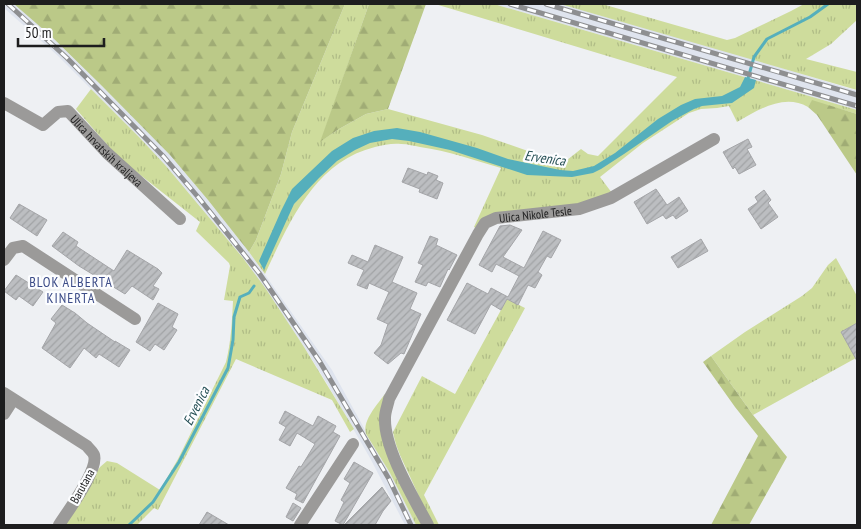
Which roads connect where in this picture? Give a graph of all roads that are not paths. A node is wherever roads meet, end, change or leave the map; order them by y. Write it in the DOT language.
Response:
graph roads {
  1 [pos="4,103"];
  2 [pos="714,139"];
  3 [pos="180,219"];
  4 [pos="4,260"];
  5 [pos="135,319"];
  6 [pos="8,397"];
  7 [pos="4,414"];
  8 [pos="353,444"];
  9 [pos="59,525"];
  10 [pos="300,525"];
  11 [pos="428,525"];
  1 -- 3 [label="street, Ulica hrvatskih kraljeva"];
  2 -- 11 [label="street, Ulica Nikole Tesle"];
  4 -- 5 [label="street"];
  6 -- 7 [label="street"];
  6 -- 9 [label="street, Barutana"];
  8 -- 10 [label="street"];
}
